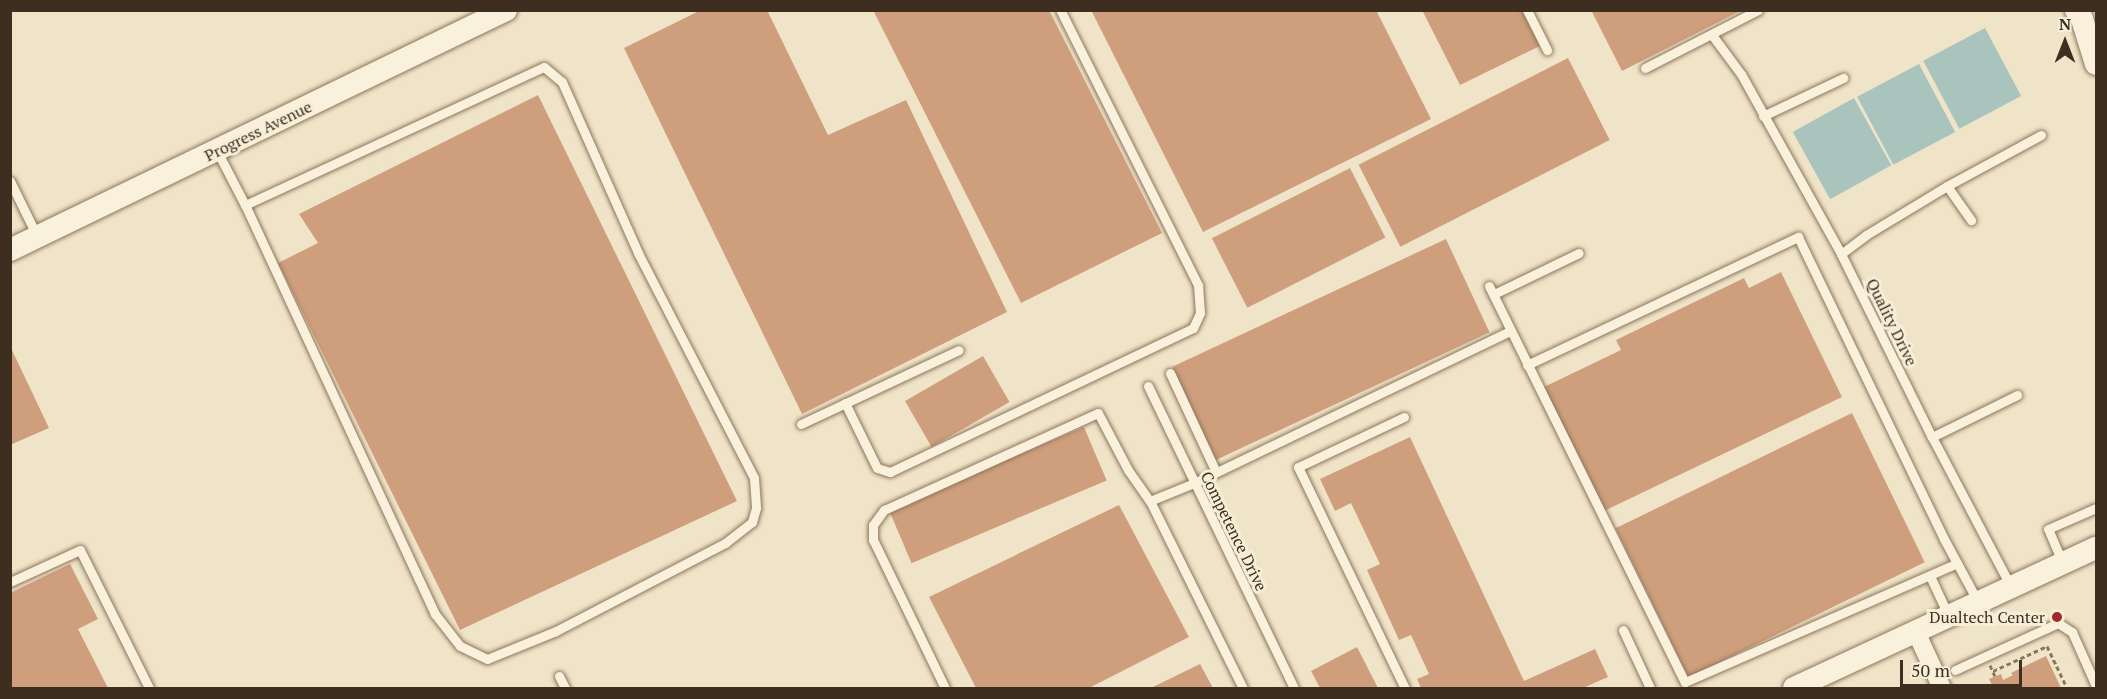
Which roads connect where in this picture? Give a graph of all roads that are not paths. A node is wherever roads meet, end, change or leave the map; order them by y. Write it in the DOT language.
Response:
graph roads {
  1 [pos="506,10"];
  2 [pos="1060,10"];
  3 [pos="1527,10"];
  4 [pos="1758,10"];
  5 [pos="2081,13"];
  6 [pos="1712,35"];
  7 [pos="1547,50"];
  8 [pos="2097,64"];
  9 [pos="1645,68"];
  10 [pos="1843,78"];
  11 [pos="1763,116"];
  12 [pos="2041,135"];
  13 [pos="217,151"];
  14 [pos="10,181"];
  15 [pos="1947,186"];
  16 [pos="245,205"];
  17 [pos="1971,220"];
  18 [pos="37,236"];
  19 [pos="10,250"];
  20 [pos="1579,253"];
  21 [pos="1841,254"];
  22 [pos="1510,331"];
  23 [pos="959,350"];
  24 [pos="1527,365"];
  25 [pos="1170,373"];
  26 [pos="1148,386"];
  27 [pos="2017,395"];
  28 [pos="845,403"];
  29 [pos="1404,417"];
  30 [pos="801,424"];
  31 [pos="1932,437"];
  32 [pos="1216,472"];
  33 [pos="1194,483"];
  34 [pos="1150,501"];
  35 [pos="2097,508"];
  36 [pos="2097,548"];
  37 [pos="1957,563"];
  38 [pos="2063,564"];
  39 [pos="1930,576"];
  40 [pos="10,582"];
  41 [pos="2011,587"];
  42 [pos="1978,602"];
  43 [pos="1949,617"];
  44 [pos="1623,630"];
  45 [pos="1916,632"];
  46 [pos="1955,670"];
  47 [pos="559,676"];
  48 [pos="2097,686"];
  49 [pos="149,688"];
  50 [pos="565,688"];
  51 [pos="945,688"];
  52 [pos="1243,688"];
  53 [pos="1294,688"];
  54 [pos="1405,688"];
  55 [pos="1650,688"];
  56 [pos="1794,688"];
  57 [pos="1942,688"];
  1 -- 13 [label="street, Progress Avenue"];
  2 -- 28 [label="lane"];
  3 -- 7 [label="lane"];
  4 -- 6 [label="lane"];
  5 -- 8 [label="street"];
  6 -- 9 [label="lane"];
  6 -- 11 [label="lane, Quality Drive"];
  10 -- 11 [label="lane"];
  11 -- 21 [label="lane, Quality Drive"];
  12 -- 15 [label="lane"];
  13 -- 16 [label="lane"];
  13 -- 18 [label="street, Progress Avenue"];
  14 -- 18 [label="lane"];
  15 -- 17 [label="lane"];
  15 -- 21 [label="lane"];
  16 -- 16 [label="lane"];
  18 -- 19 [label="street, Progress Avenue"];
  20 -- 22 [label="lane"];
  21 -- 31 [label="lane, Quality Drive"];
  22 -- 24 [label="lane"];
  22 -- 32 [label="lane"];
  23 -- 28 [label="lane"];
  24 -- 37 [label="lane"];
  24 -- 39 [label="lane"];
  25 -- 32 [label="lane"];
  26 -- 33 [label="lane, Competence Drive"];
  27 -- 31 [label="lane"];
  28 -- 30 [label="lane"];
  29 -- 54 [label="lane"];
  31 -- 41 [label="lane, Quality Drive"];
  32 -- 33 [label="lane"];
  33 -- 34 [label="lane"];
  33 -- 53 [label="lane, Competence Drive"];
  34 -- 51 [label="lane"];
  34 -- 52 [label="lane"];
  35 -- 38 [label="lane"];
  36 -- 38 [label="street"];
  37 -- 39 [label="lane"];
  37 -- 42 [label="lane"];
  38 -- 41 [label="street"];
  39 -- 43 [label="lane"];
  40 -- 49 [label="lane"];
  41 -- 42 [label="street"];
  42 -- 43 [label="street"];
  43 -- 45 [label="street"];
  44 -- 55 [label="lane"];
  45 -- 56 [label="street"];
  45 -- 57 [label="street"];
  46 -- 48 [label="lane"];
  47 -- 50 [label="lane"];
}
